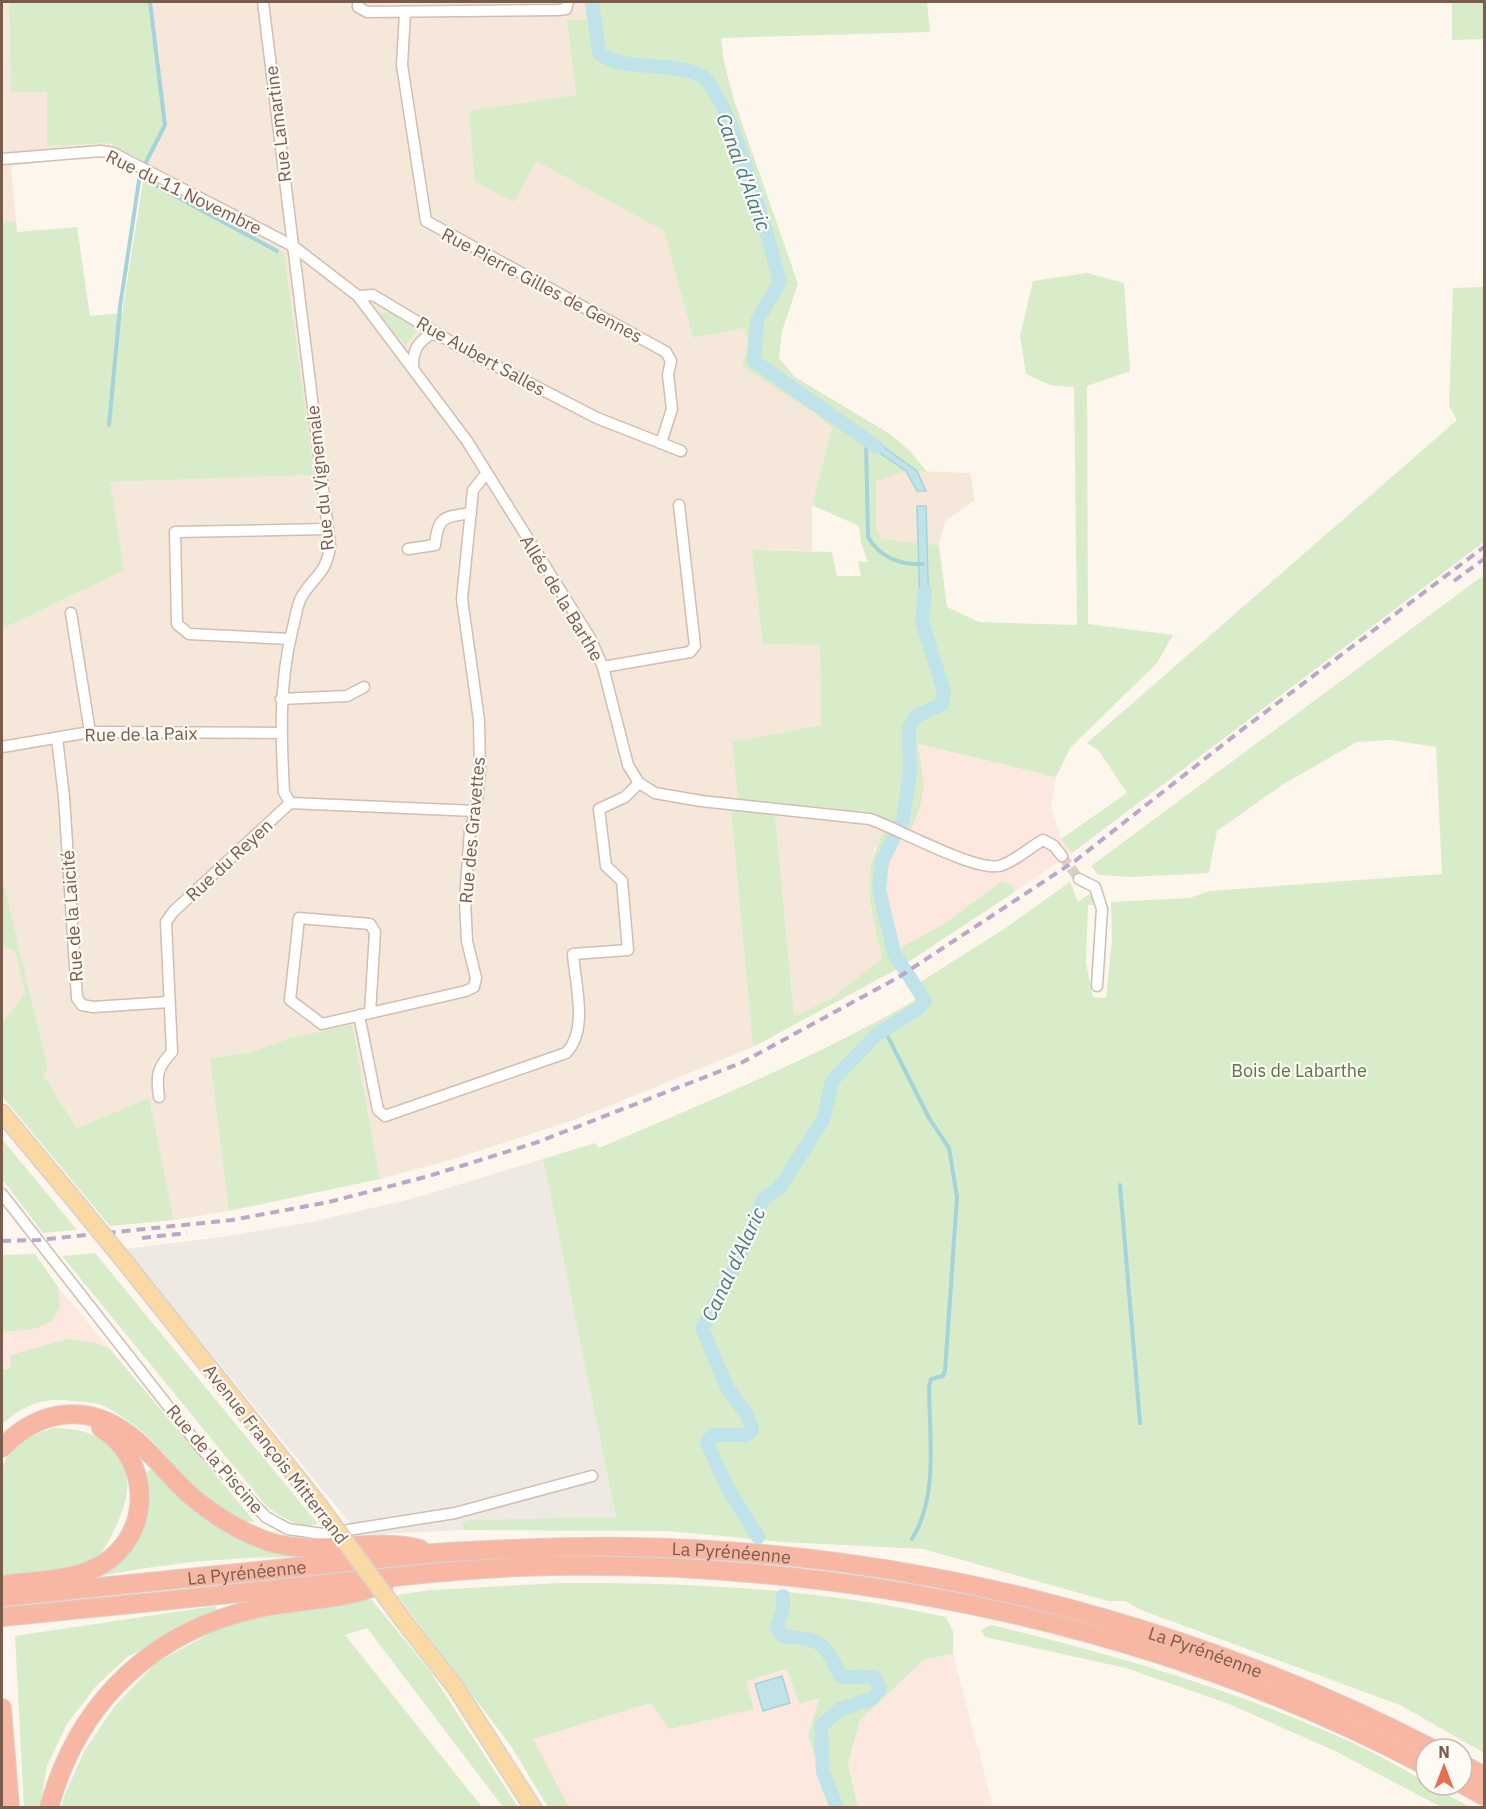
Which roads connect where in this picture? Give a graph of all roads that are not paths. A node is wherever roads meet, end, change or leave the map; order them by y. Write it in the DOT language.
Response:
graph roads {
  1 [pos="263,2"];
  2 [pos="358,2"];
  3 [pos="568,2"];
  4 [pos="405,12"];
  5 [pos="2,159"];
  6 [pos="292,246"];
  7 [pos="358,296"];
  8 [pos="441,336"];
  9 [pos="412,367"];
  10 [pos="661,443"];
  11 [pos="681,452"];
  12 [pos="486,474"];
  13 [pos="679,505"];
  14 [pos="471,513"];
  15 [pos="328,529"];
  16 [pos="408,549"];
  17 [pos="71,613"];
  18 [pos="290,639"];
  19 [pos="603,667"];
  20 [pos="364,687"];
  21 [pos="281,699"];
  22 [pos="90,732"];
  23 [pos="281,733"];
  24 [pos="57,738"];
  25 [pos="2,747"];
  26 [pos="639,783"];
  27 [pos="290,803"];
  28 [pos="476,811"];
  29 [pos="1062,856"];
  30 [pos="1079,879"];
  31 [pos="1097,986"];
  32 [pos="169,1002"];
  33 [pos="364,1014"];
  34 [pos="159,1096"];
  35 [pos="2,1113"];
  36 [pos="2,1194"];
  37 [pos="78,1416"];
  38 [pos="2,1448"];
  39 [pos="592,1476"];
  40 [pos="435,1553"];
  41 [pos="401,1576"];
  42 [pos="2,1585"];
  43 [pos="2,1597"];
  44 [pos="2,1617"];
  45 [pos="2,1708"];
  46 [pos="1414,1740"];
  47 [pos="1414,1760"];
  48 [pos="10,1808"];
  49 [pos="49,1808"];
  50 [pos="533,1808"];
  1 -- 6 [label="street, Rue Lamartine"];
  2 -- 4 [label="street"];
  3 -- 4 [label="street"];
  4 -- 10 [label="street, Rue Pierre Gilles de Gennes"];
  5 -- 6 [label="street, Rue du 11 Novembre"];
  6 -- 7 [label="street, Rue Aubert Salles"];
  6 -- 15 [label="street, Rue du Vignemale"];
  7 -- 8 [label="street, Rue Aubert Salles"];
  7 -- 9 [label="street, Allée de la Barthe"];
  8 -- 9 [label="street"];
  8 -- 10 [label="street, Rue Aubert Salles"];
  9 -- 12 [label="street, Allée de la Barthe"];
  10 -- 11 [label="street, Rue Aubert Salles"];
  12 -- 14 [label="street, Rue des Gravettes"];
  12 -- 19 [label="street, Allée de la Barthe"];
  13 -- 19 [label="street"];
  14 -- 16 [label="street"];
  14 -- 28 [label="street, Rue des Gravettes"];
  15 -- 18 [label="street, Rue du Vignemale"];
  15 -- 18 [label="street"];
  17 -- 22 [label="street"];
  18 -- 21 [label="street, Rue du Vignemale"];
  19 -- 26 [label="street, Allée de la Barthe"];
  20 -- 21 [label="street"];
  21 -- 23 [label="street, Rue du Vignemale"];
  22 -- 23 [label="street, Rue de la Paix"];
  22 -- 24 [label="street, Rue de la Paix"];
  23 -- 27 [label="street, Rue du Vignemale"];
  24 -- 25 [label="street, Rue de la Paix"];
  24 -- 32 [label="street, Rue de la Laicité"];
  26 -- 29 [label="street"];
  26 -- 33 [label="street"];
  27 -- 28 [label="street"];
  27 -- 32 [label="street, Rue du Reyen"];
  28 -- 33 [label="street, Rue des Gravettes"];
  30 -- 31 [label="street"];
  32 -- 34 [label="street, Rue du Reyen"];
  33 -- 33 [label="street"];
  35 -- 50 [label="main road, Avenue François Mitterrand, bridge"];
  36 -- 39 [label="street, Rue de la Piscine"];
  37 -- 38 [label="highway"];
  37 -- 40 [label="highway"];
  37 -- 42 [label="highway"];
  40 -- 43 [label="highway, La Pyrénéenne"];
  40 -- 46 [label="highway, La Pyrénéenne"];
  41 -- 44 [label="highway, La Pyrénéenne"];
  41 -- 47 [label="highway, La Pyrénéenne"];
  41 -- 49 [label="highway"];
  45 -- 48 [label="highway"];
}
